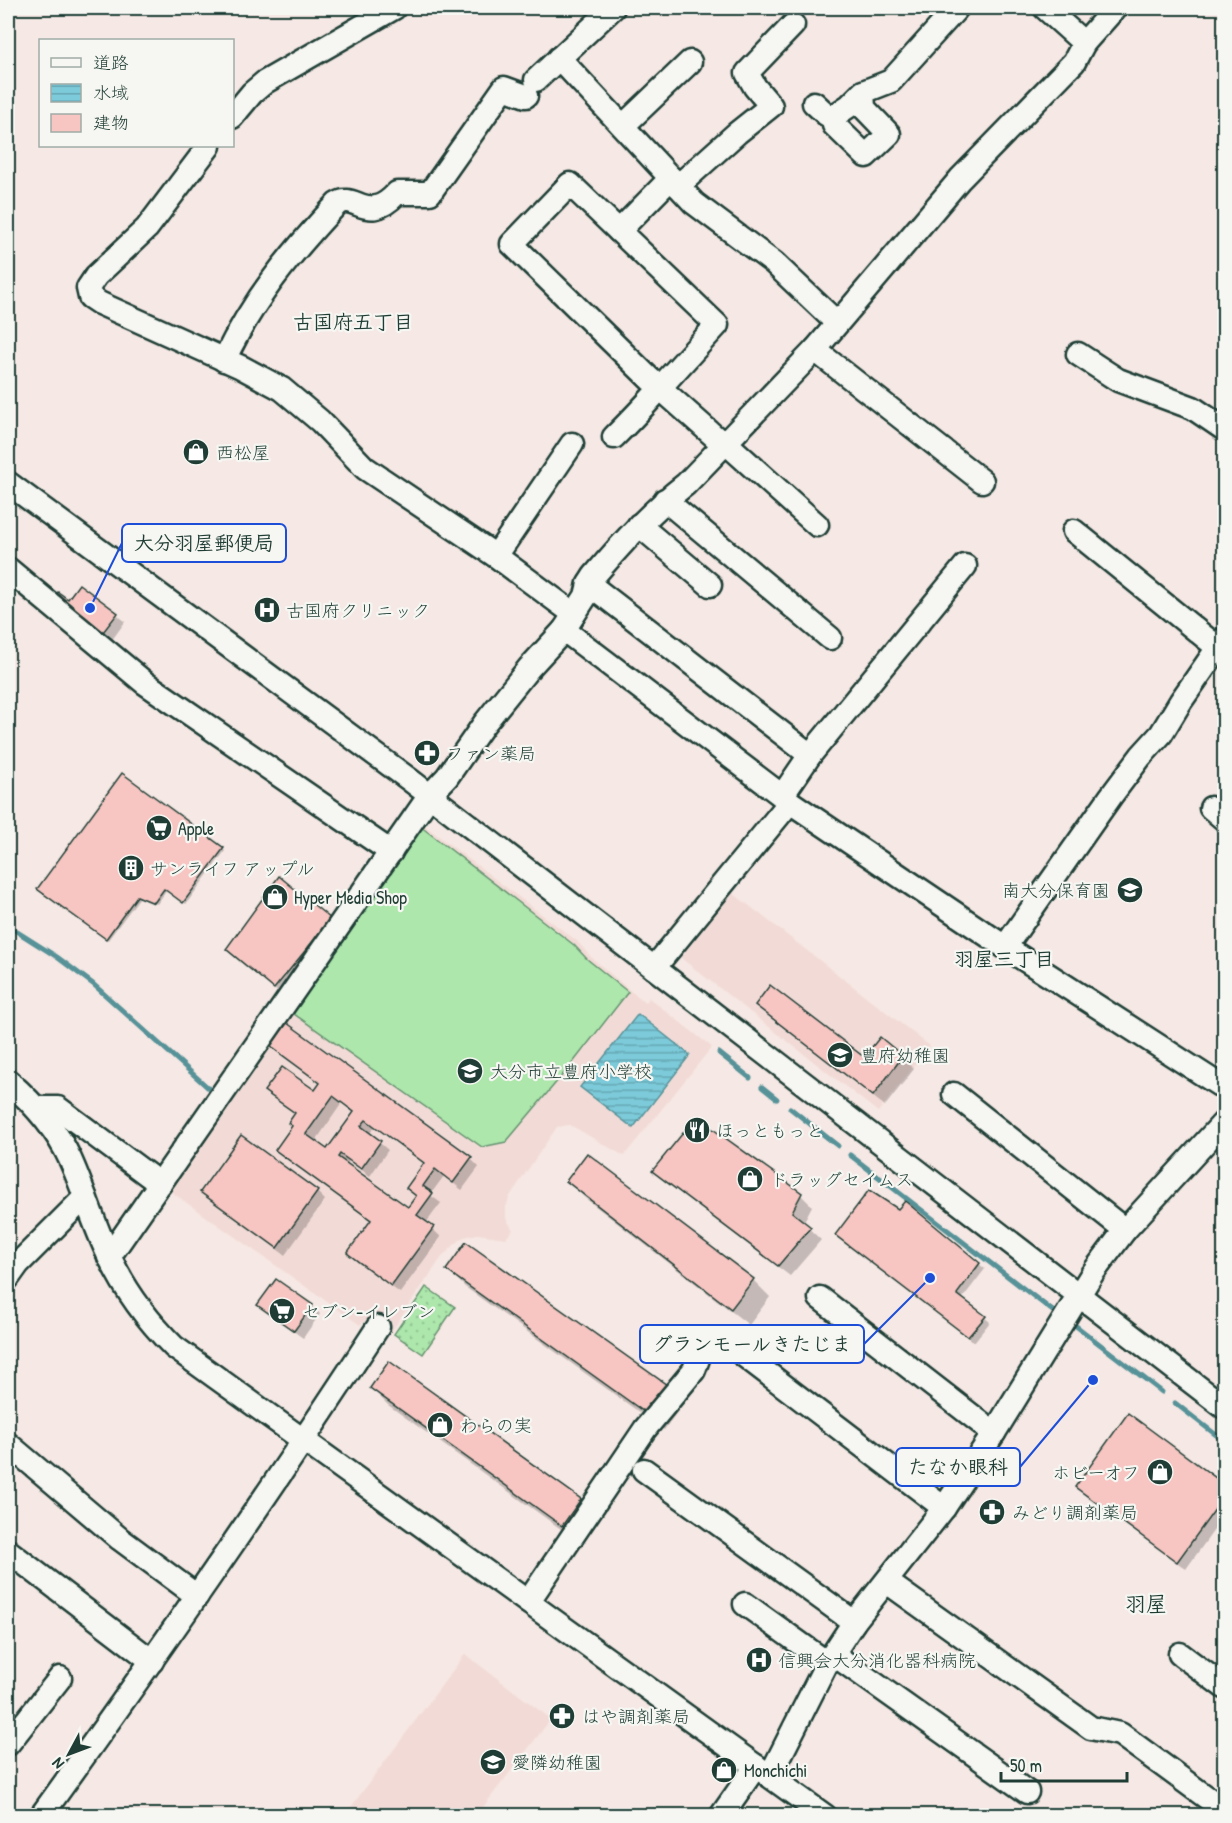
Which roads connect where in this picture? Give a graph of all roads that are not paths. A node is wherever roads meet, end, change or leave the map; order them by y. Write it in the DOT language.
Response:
graph roads {
  1 [pos="394,8"];
  2 [pos="613,8"];
  3 [pos="957,8"];
  4 [pos="1046,8"];
  5 [pos="1115,8"];
  6 [pos="793,25"];
  7 [pos="1084,43"];
  8 [pos="560,58"];
  9 [pos="690,62"];
  10 [pos="863,92"];
  11 [pos="814,103"];
  12 [pos="234,115"];
  13 [pos="834,116"];
  14 [pos="623,126"];
  15 [pos="208,147"];
  16 [pos="675,182"];
  17 [pos="619,231"];
  18 [pos="837,323"];
  19 [pos="814,350"];
  20 [pos="1078,354"];
  21 [pos="224,360"];
  22 [pos="661,387"];
  23 [pos="1224,429"];
  24 [pos="614,437"];
  25 [pos="724,443"];
  26 [pos="572,444"];
  27 [pos="982,481"];
  28 [pos="8,483"];
  29 [pos="665,500"];
  30 [pos="639,525"];
  31 [pos="817,525"];
  32 [pos="1074,531"];
  33 [pos="496,556"];
  34 [pos="965,566"];
  35 [pos="8,569"];
  36 [pos="589,584"];
  37 [pos="710,585"];
  38 [pos="569,622"];
  39 [pos="830,638"];
  40 [pos="1220,651"];
  41 [pos="810,755"];
  42 [pos="430,795"];
  43 [pos="786,800"];
  44 [pos="391,852"];
  45 [pos="1005,946"];
  46 [pos="654,968"];
  47 [pos="8,1081"];
  48 [pos="1224,1088"];
  49 [pos="954,1094"];
  50 [pos="36,1108"];
  51 [pos="1224,1122"];
  52 [pos="160,1184"];
  53 [pos="85,1197"];
  54 [pos="1125,1230"];
  55 [pos="109,1257"];
  56 [pos="8,1278"];
  57 [pos="1079,1295"];
  58 [pos="820,1298"];
  59 [pos="378,1327"];
  60 [pos="729,1344"];
  61 [pos="697,1348"];
  62 [pos="1224,1407"];
  63 [pos="994,1433"];
  64 [pos="304,1441"];
  65 [pos="8,1444"];
  66 [pos="644,1470"];
  67 [pos="944,1508"];
  68 [pos="8,1551"];
  69 [pos="887,1582"];
  70 [pos="197,1596"];
  71 [pos="528,1602"];
  72 [pos="745,1604"];
  73 [pos="854,1622"];
  74 [pos="1180,1654"];
  75 [pos="830,1659"];
  76 [pos="152,1661"];
  77 [pos="60,1678"];
  78 [pos="1224,1687"];
  79 [pos="8,1744"];
  80 [pos="763,1771"];
  81 [pos="1027,1792"];
  82 [pos="1224,1810"];
  83 [pos="41,1815"];
  84 [pos="721,1815"];
  85 [pos="825,1815"];
  1 -- 12 [label="street"];
  2 -- 8 [label="street"];
  3 -- 10 [label="street"];
  4 -- 7 [label="street"];
  5 -- 7 [label="street"];
  6 -- 16 [label="street"];
  7 -- 18 [label="street"];
  8 -- 14 [label="street"];
  8 -- 21 [label="street"];
  9 -- 14 [label="street"];
  10 -- 13 [label="street"];
  10 -- 13 [label="street"];
  11 -- 13 [label="street"];
  14 -- 16 [label="street"];
  15 -- 21 [label="street"];
  16 -- 17 [label="street"];
  16 -- 18 [label="street"];
  17 -- 22 [label="street"];
  17 -- 22 [label="street"];
  18 -- 19 [label="street"];
  19 -- 25 [label="street"];
  19 -- 27 [label="street"];
  20 -- 23 [label="street"];
  21 -- 33 [label="street"];
  22 -- 24 [label="street"];
  22 -- 25 [label="street"];
  25 -- 29 [label="street"];
  25 -- 31 [label="street"];
  26 -- 33 [label="street"];
  28 -- 42 [label="street"];
  29 -- 30 [label="street"];
  29 -- 39 [label="street"];
  30 -- 36 [label="street"];
  30 -- 37 [label="street"];
  32 -- 40 [label="street"];
  33 -- 38 [label="street"];
  34 -- 41 [label="street"];
  35 -- 44 [label="street"];
  36 -- 38 [label="street"];
  36 -- 41 [label="street"];
  38 -- 42 [label="street"];
  38 -- 43 [label="street"];
  40 -- 45 [label="street"];
  41 -- 43 [label="street"];
  42 -- 44 [label="street"];
  42 -- 46 [label="street"];
  43 -- 45 [label="street"];
  43 -- 46 [label="street"];
  44 -- 52 [label="street"];
  45 -- 48 [label="street"];
  46 -- 57 [label="street"];
  47 -- 50 [label="street"];
  49 -- 54 [label="street"];
  50 -- 52 [label="street"];
  50 -- 53 [label="street"];
  51 -- 54 [label="street"];
  52 -- 55 [label="street"];
  53 -- 55 [label="street"];
  53 -- 56 [label="street"];
  54 -- 57 [label="street"];
  55 -- 64 [label="street"];
  57 -- 62 [label="street"];
  57 -- 63 [label="street"];
  58 -- 63 [label="street"];
  59 -- 64 [label="street"];
  60 -- 67 [label="street"];
  61 -- 71 [label="street"];
  63 -- 67 [label="street"];
  64 -- 70 [label="street"];
  64 -- 71 [label="street"];
  65 -- 70 [label="street"];
  66 -- 73 [label="street"];
  67 -- 69 [label="street"];
  68 -- 76 [label="street"];
  69 -- 73 [label="street"];
  69 -- 82 [label="street"];
  70 -- 76 [label="street"];
  71 -- 80 [label="street"];
  72 -- 75 [label="street"];
  73 -- 75 [label="street"];
  74 -- 78 [label="street"];
  75 -- 80 [label="street"];
  75 -- 81 [label="street"];
  76 -- 83 [label="street"];
  77 -- 79 [label="street"];
  80 -- 84 [label="street"];
  80 -- 85 [label="street"];
}
